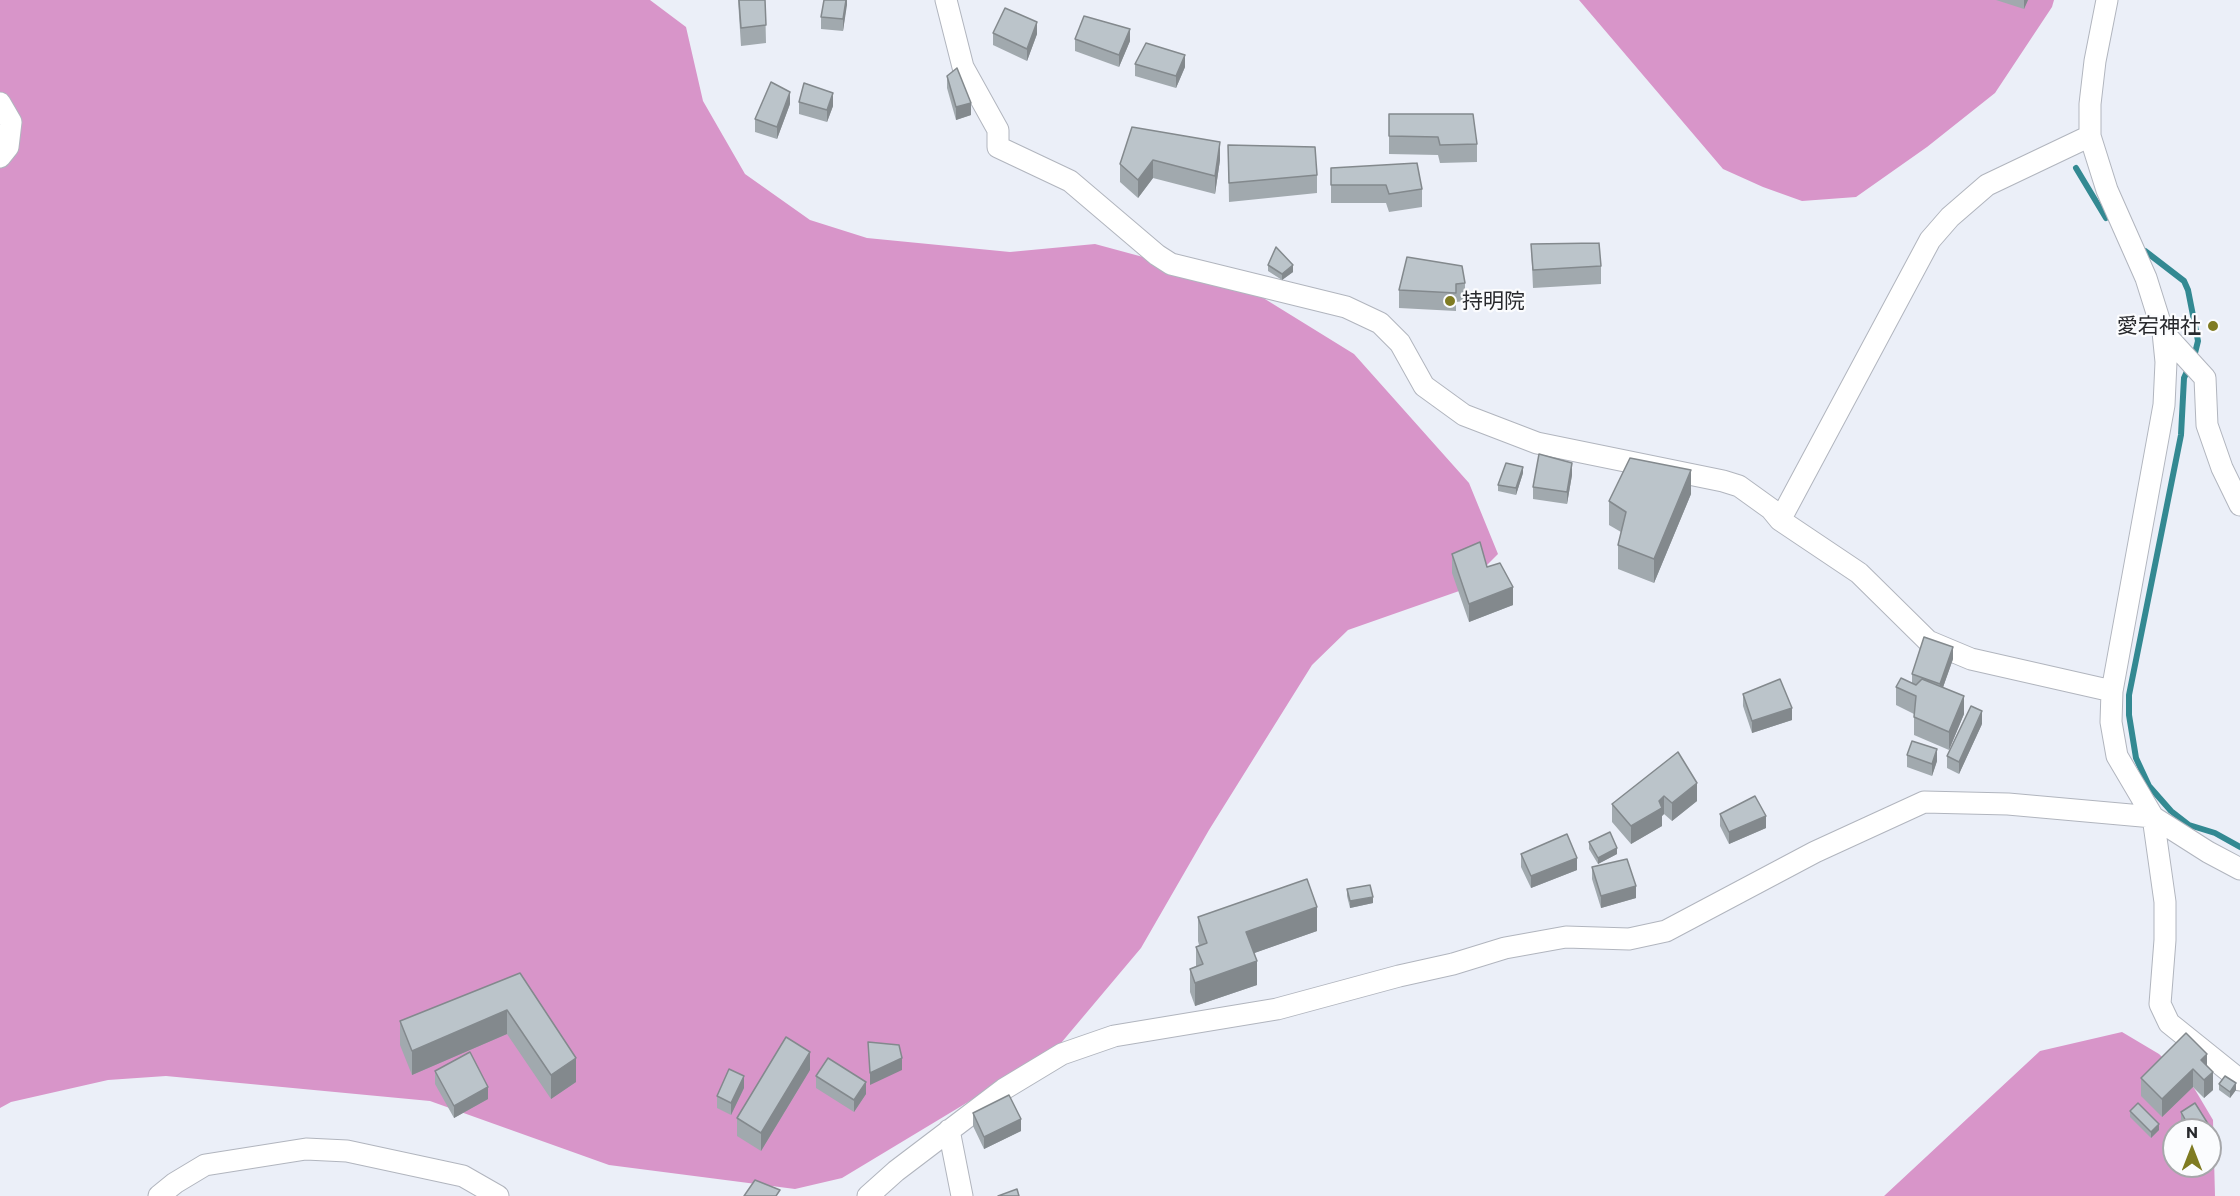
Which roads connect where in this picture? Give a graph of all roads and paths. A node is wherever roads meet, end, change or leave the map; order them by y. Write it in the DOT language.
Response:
graph roads {
  1 [pos="946,0"];
  2 [pos="2107,0"];
  3 [pos="0,103"];
  4 [pos="2090,136"];
  5 [pos="0,157"];
  6 [pos="2163,332"];
  7 [pos="2240,505"];
  8 [pos="1779,520"];
  9 [pos="2112,691"];
  10 [pos="2153,817"];
  11 [pos="2240,869"];
  12 [pos="2240,1080"];
  13 [pos="949,1130"];
  14 [pos="159,1196"];
  15 [pos="498,1196"];
  16 [pos="868,1196"];
  17 [pos="962,1196"];
  1 -- 8 [label="street"];
  2 -- 4 [label="street"];
  3 -- 5 [label="street"];
  4 -- 6 [label="street"];
  4 -- 8 [label="street"];
  6 -- 7 [label="street"];
  6 -- 9 [label="street"];
  8 -- 9 [label="street"];
  9 -- 10 [label="street"];
  10 -- 11 [label="street"];
  10 -- 12 [label="street"];
  10 -- 13 [label="street"];
  13 -- 16 [label="street"];
  13 -- 17 [label="street"];
  14 -- 15 [label="street"];
}
